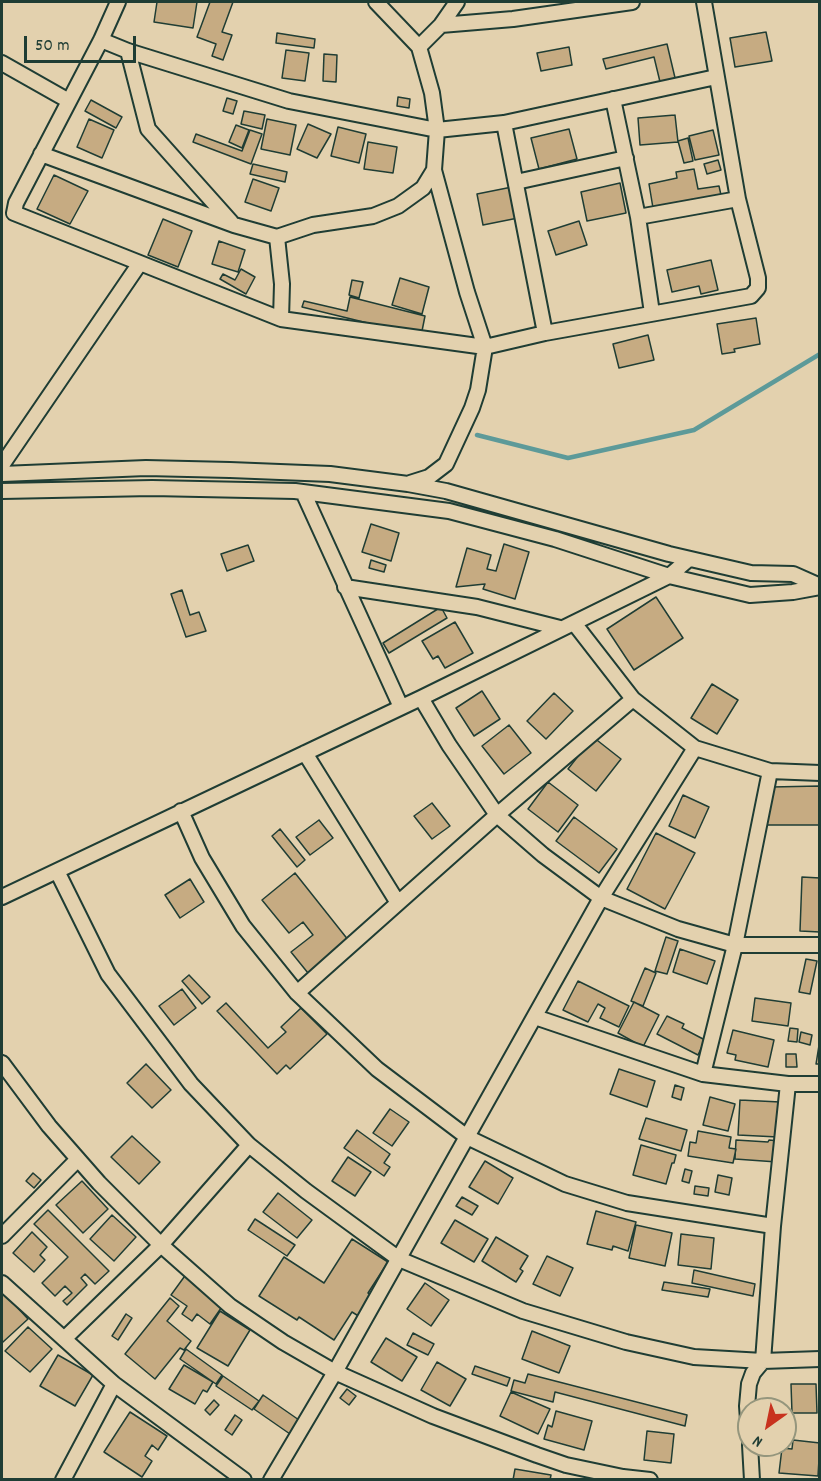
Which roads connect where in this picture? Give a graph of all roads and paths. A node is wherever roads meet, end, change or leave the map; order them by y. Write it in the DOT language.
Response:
graph roads {
  1 [pos="118,2"];
  2 [pos="376,2"];
  3 [pos="457,2"];
  4 [pos="632,2"];
  5 [pos="704,2"];
  6 [pos="441,25"];
  7 [pos="101,40"];
  8 [pos="419,47"];
  9 [pos="128,51"];
  10 [pos="2,63"];
  11 [pos="716,77"];
  12 [pos="613,99"];
  13 [pos="69,100"];
  14 [pos="504,123"];
  15 [pos="438,130"];
  16 [pos="41,154"];
  17 [pos="626,158"];
  18 [pos="434,170"];
  19 [pos="516,182"];
  20 [pos="738,199"];
  21 [pos="638,217"];
  22 [pos="234,225"];
  23 [pos="277,237"];
  24 [pos="140,263"];
  25 [pos="652,313"];
  26 [pos="281,319"];
  27 [pos="545,333"];
  28 [pos="485,347"];
  29 [pos="2,465"];
  30 [pos="152,468"];
  31 [pos="267,472"];
  32 [pos="42,473"];
  33 [pos="2,474"];
  34 [pos="371,480"];
  35 [pos="408,484"];
  36 [pos="152,488"];
  37 [pos="42,489"];
  38 [pos="269,490"];
  39 [pos="2,491"];
  40 [pos="303,492"];
  41 [pos="368,501"];
  42 [pos="689,559"];
  43 [pos="669,576"];
  44 [pos="819,586"];
  45 [pos="345,587"];
  46 [pos="574,623"];
  47 [pos="560,628"];
  48 [pos="421,698"];
  49 [pos="633,699"];
  50 [pos="401,707"];
  51 [pos="695,748"];
  52 [pos="305,753"];
  53 [pos="770,771"];
  54 [pos="819,773"];
  55 [pos="181,811"];
  56 [pos="497,815"];
  57 [pos="57,871"];
  58 [pos="2,897"];
  59 [pos="602,898"];
  60 [pos="398,903"];
  61 [pos="735,945"];
  62 [pos="819,945"];
  63 [pos="297,993"];
  64 [pos="536,1017"];
  65 [pos="2,1063"];
  66 [pos="703,1074"];
  67 [pos="788,1084"];
  68 [pos="819,1084"];
  69 [pos="467,1137"];
  70 [pos="249,1145"];
  71 [pos="78,1159"];
  72 [pos="773,1226"];
  73 [pos="2,1236"];
  74 [pos="161,1245"];
  75 [pos="399,1260"];
  76 [pos="2,1283"];
  77 [pos="64,1339"];
  78 [pos="819,1359"];
  79 [pos="763,1361"];
  80 [pos="335,1372"];
  81 [pos="114,1384"];
  82 [pos="748,1397"];
  83 [pos="751,1457"];
  84 [pos="566,1465"];
  85 [pos="63,1479"];
  86 [pos="244,1479"];
  87 [pos="271,1479"];
  88 [pos="568,1479"];
  89 [pos="650,1479"];
  90 [pos="752,1479"];
  1 -- 7 [label="street"];
  2 -- 8 [label="street"];
  3 -- 6 [label="street"];
  4 -- 6 [label="street"];
  5 -- 11 [label="street"];
  6 -- 8 [label="street"];
  7 -- 9 [label="street"];
  7 -- 13 [label="street"];
  8 -- 15 [label="street"];
  9 -- 15 [label="street"];
  9 -- 22 [label="street"];
  10 -- 13 [label="street"];
  11 -- 12 [label="street"];
  11 -- 20 [label="street"];
  12 -- 14 [label="street"];
  12 -- 17 [label="street"];
  13 -- 16 [label="street"];
  14 -- 15 [label="street"];
  14 -- 19 [label="street"];
  15 -- 18 [label="street"];
  16 -- 22 [label="street"];
  16 -- 24 [label="street"];
  17 -- 19 [label="street"];
  17 -- 21 [label="street"];
  18 -- 23 [label="street"];
  18 -- 28 [label="street"];
  19 -- 27 [label="street"];
  20 -- 21 [label="street"];
  20 -- 25 [label="street"];
  21 -- 25 [label="street"];
  22 -- 23 [label="street"];
  23 -- 26 [label="street"];
  24 -- 26 [label="street"];
  24 -- 29 [label="street"];
  25 -- 27 [label="street"];
  26 -- 28 [label="street"];
  27 -- 28 [label="street"];
  28 -- 35 [label="street"];
  30 -- 31 [label="street"];
  30 -- 32 [label="street"];
  30 -- 36 [label="street"];
  31 -- 34 [label="street"];
  31 -- 38 [label="street"];
  32 -- 33 [label="street"];
  32 -- 37 [label="street"];
  34 -- 35 [label="street"];
  34 -- 41 [label="street"];
  35 -- 42 [label="street"];
  36 -- 37 [label="street"];
  36 -- 38 [label="street"];
  37 -- 39 [label="street"];
  38 -- 40 [label="street"];
  40 -- 41 [label="street"];
  40 -- 45 [label="street"];
  41 -- 43 [label="street"];
  42 -- 43 [label="street"];
  42 -- 44 [label="street"];
  43 -- 44 [label="street"];
  43 -- 46 [label="street"];
  45 -- 47 [label="street"];
  45 -- 50 [label="street"];
  46 -- 47 [label="street"];
  46 -- 49 [label="street"];
  47 -- 48 [label="street"];
  48 -- 50 [label="street"];
  48 -- 56 [label="street"];
  49 -- 51 [label="street"];
  49 -- 56 [label="street"];
  50 -- 52 [label="street"];
  51 -- 53 [label="street"];
  51 -- 59 [label="street"];
  52 -- 55 [label="street"];
  52 -- 60 [label="street"];
  53 -- 54 [label="street"];
  53 -- 61 [label="street"];
  55 -- 57 [label="street"];
  55 -- 63 [label="street"];
  56 -- 59 [label="street"];
  56 -- 60 [label="street"];
  57 -- 58 [label="street"];
  57 -- 70 [label="street"];
  59 -- 61 [label="street"];
  59 -- 64 [label="street"];
  60 -- 63 [label="street"];
  61 -- 62 [label="street"];
  61 -- 66 [label="street"];
  63 -- 69 [label="street"];
  64 -- 66 [label="street"];
  64 -- 69 [label="street"];
  65 -- 71 [label="street"];
  66 -- 67 [label="street"];
  67 -- 68 [label="street"];
  67 -- 72 [label="street"];
  69 -- 72 [label="street"];
  69 -- 75 [label="street"];
  70 -- 74 [label="street"];
  70 -- 75 [label="street"];
  71 -- 73 [label="street"];
  71 -- 74 [label="street"];
  72 -- 79 [label="street"];
  74 -- 77 [label="street"];
  74 -- 80 [label="street"];
  75 -- 79 [label="street"];
  75 -- 80 [label="street"];
  76 -- 77 [label="street"];
  77 -- 81 [label="street"];
  78 -- 79 [label="street"];
  79 -- 82 [label="street"];
  80 -- 84 [label="street"];
  80 -- 87 [label="street"];
  81 -- 85 [label="street"];
  81 -- 86 [label="street"];
  83 -- 90 [label="street"];
  84 -- 88 [label="street"];
  84 -- 89 [label="street"];
}
